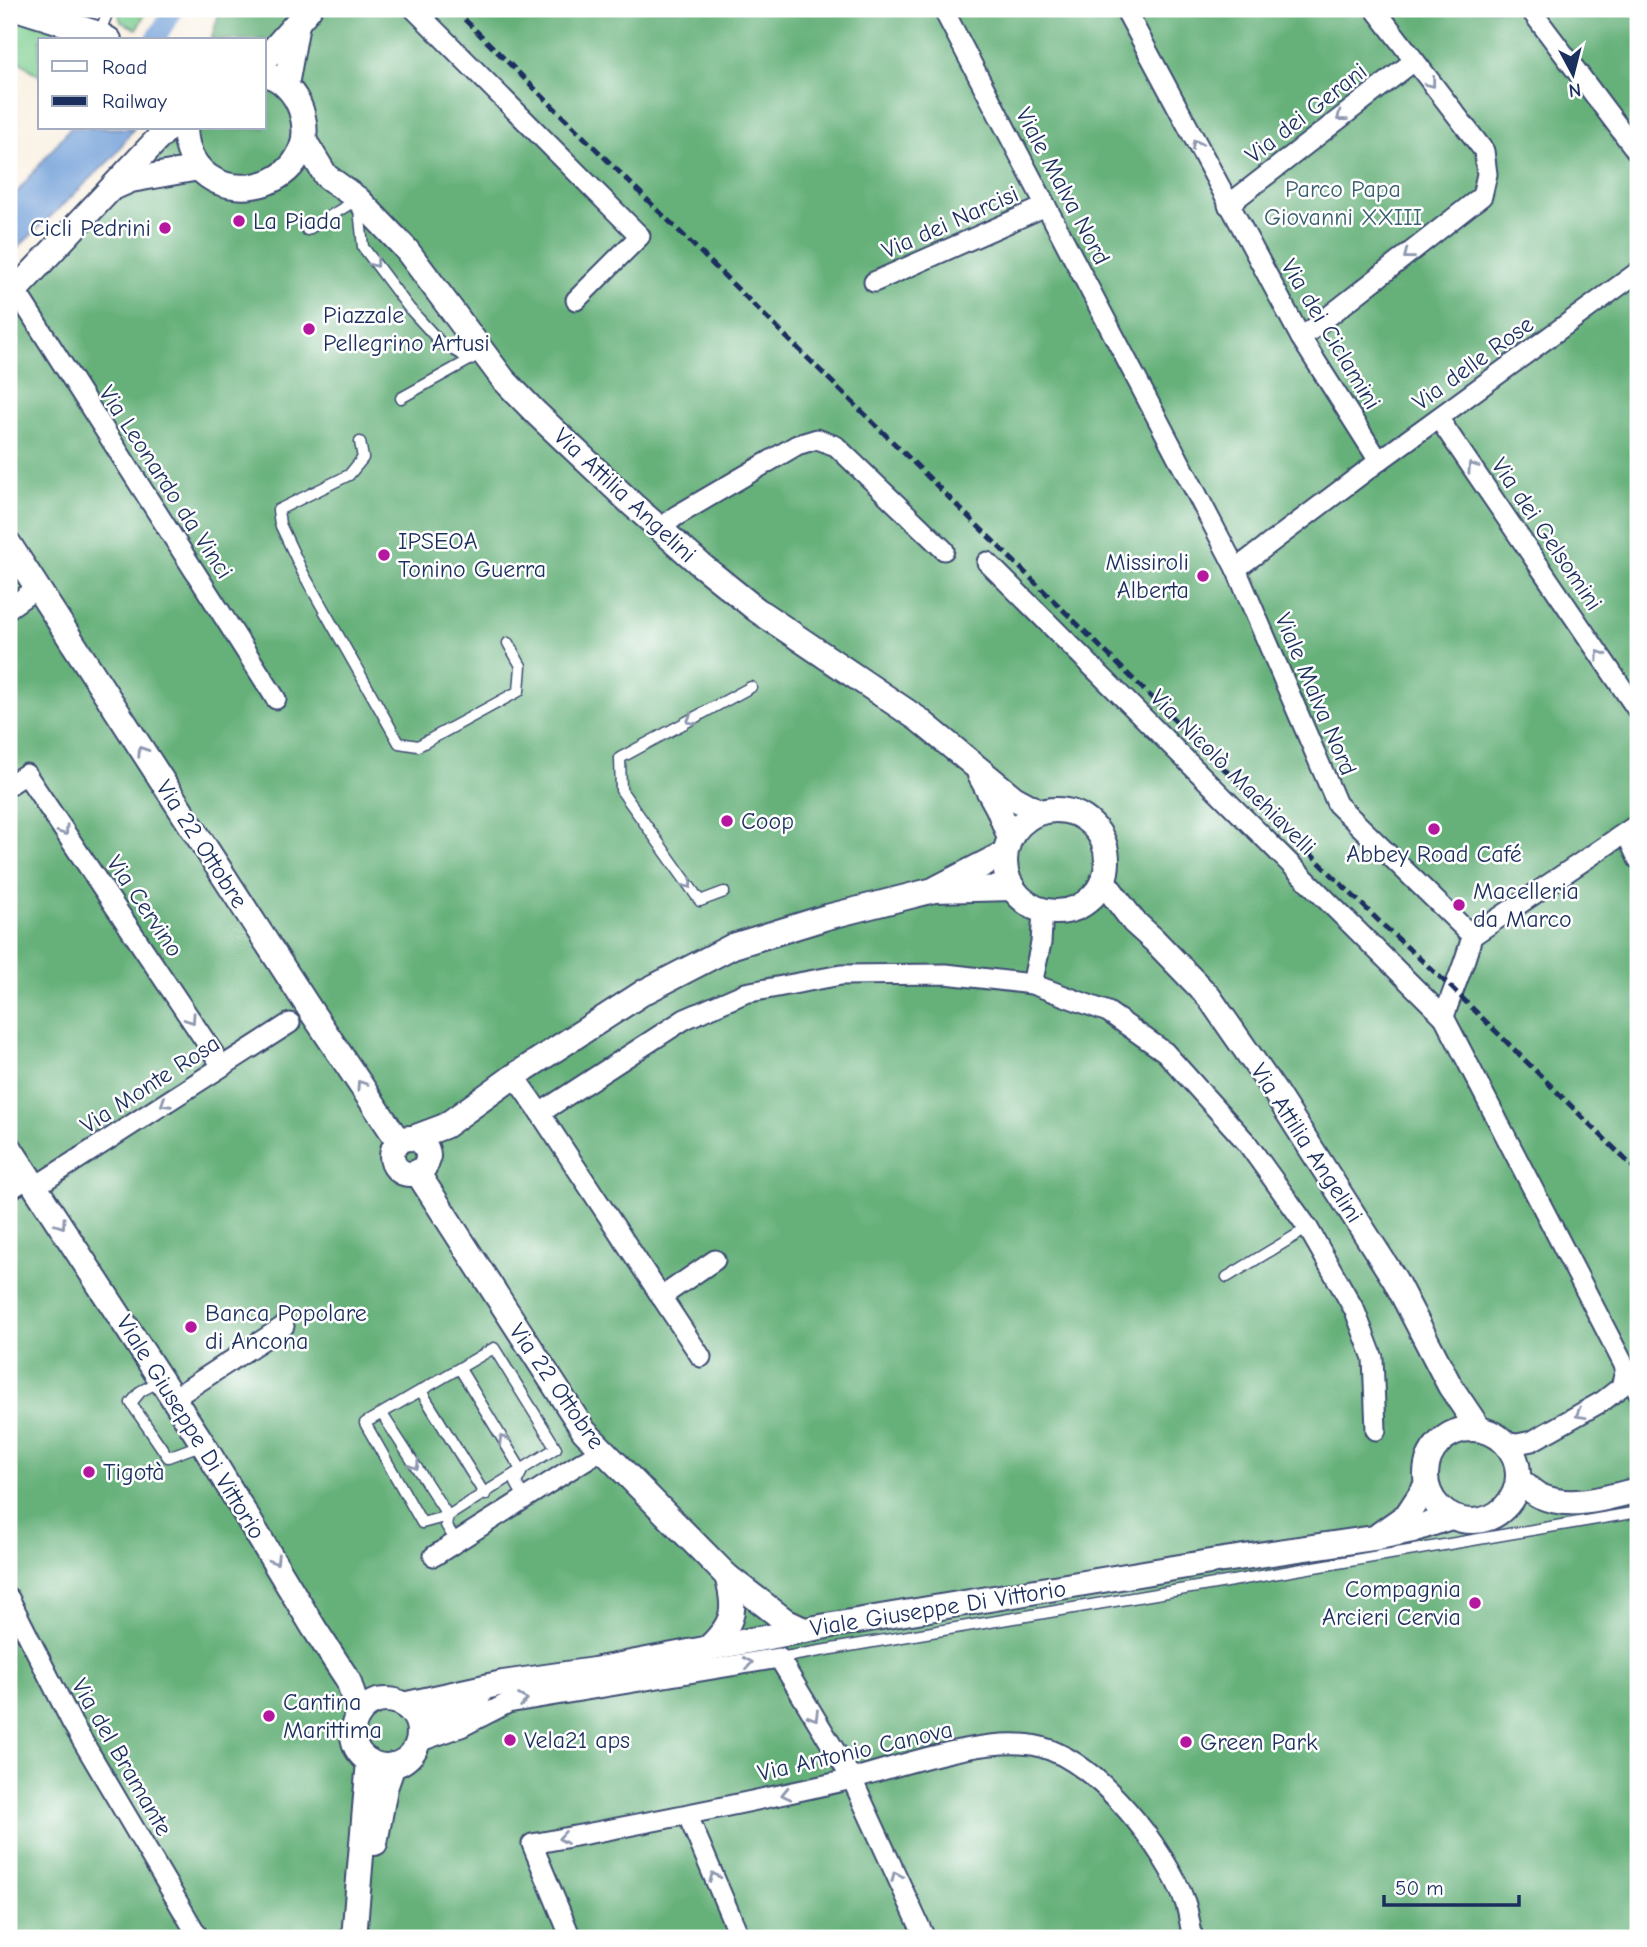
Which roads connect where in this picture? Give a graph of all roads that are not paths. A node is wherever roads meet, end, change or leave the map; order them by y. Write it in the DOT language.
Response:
graph roads {
  1 [pos="19,9"];
  2 [pos="80,9"];
  3 [pos="109,9"];
  4 [pos="414,9"];
  5 [pos="943,9"];
  6 [pos="1125,9"];
  7 [pos="1375,9"];
  8 [pos="1530,9"];
  9 [pos="303,17"];
  10 [pos="104,37"];
  11 [pos="266,58"];
  12 [pos="1414,61"];
  13 [pos="266,74"];
  14 [pos="286,85"];
  15 [pos="179,130"];
  16 [pos="179,130"];
  17 [pos="303,140"];
  18 [pos="1638,153"];
  19 [pos="199,168"];
  20 [pos="283,174"];
  21 [pos="326,176"];
  22 [pos="122,184"];
  23 [pos="358,199"];
  24 [pos="1228,205"];
  25 [pos="1046,206"];
  26 [pos="307,230"];
  27 [pos="1638,272"];
  28 [pos="874,282"];
  29 [pos="12,294"];
  30 [pos="576,300"];
  31 [pos="1301,338"];
  32 [pos="476,356"];
  33 [pos="401,398"];
  34 [pos="1439,419"];
  35 [pos="360,442"];
  36 [pos="1379,461"];
  37 [pos="660,529"];
  38 [pos="9,544"];
  39 [pos="944,550"];
  40 [pos="987,562"];
  41 [pos="1236,569"];
  42 [pos="37,588"];
  43 [pos="9,608"];
  44 [pos="508,643"];
  45 [pos="751,687"];
  46 [pos="276,699"];
  47 [pos="1638,711"];
  48 [pos="973,762"];
  49 [pos="9,785"];
  50 [pos="1040,812"];
  51 [pos="1632,829"];
  52 [pos="1008,845"];
  53 [pos="1638,859"];
  54 [pos="1103,881"];
  55 [pos="1013,888"];
  56 [pos="934,890"];
  57 [pos="724,892"];
  58 [pos="1080,906"];
  59 [pos="1042,911"];
  60 [pos="1134,922"];
  61 [pos="1472,936"];
  62 [pos="1032,984"];
  63 [pos="1444,1017"];
  64 [pos="290,1023"];
  65 [pos="222,1066"];
  66 [pos="514,1076"];
  67 [pos="540,1113"];
  68 [pos="9,1147"];
  69 [pos="414,1152"];
  70 [pos="33,1182"];
  71 [pos="9,1190"];
  72 [pos="1308,1228"];
  73 [pos="715,1260"];
  74 [pos="1227,1277"];
  75 [pos="661,1297"];
  76 [pos="284,1326"];
  77 [pos="701,1357"];
  78 [pos="1626,1368"];
  79 [pos="460,1369"];
  80 [pos="1450,1386"];
  81 [pos="168,1389"];
  82 [pos="421,1391"];
  83 [pos="1638,1392"];
  84 [pos="382,1413"];
  85 [pos="1479,1429"];
  86 [pos="1376,1430"];
  87 [pos="1450,1433"];
  88 [pos="1505,1442"];
  89 [pos="203,1444"];
  90 [pos="601,1450"];
  91 [pos="522,1471"];
  92 [pos="1518,1479"];
  93 [pos="1426,1486"];
  94 [pos="1638,1490"];
  95 [pos="485,1495"];
  96 [pos="1540,1496"];
  97 [pos="525,1499"];
  98 [pos="1501,1511"];
  99 [pos="1638,1512"];
  100 [pos="448,1516"];
  101 [pos="1451,1517"];
  102 [pos="1374,1538"];
  103 [pos="456,1541"];
  104 [pos="434,1556"];
  105 [pos="1212,1573"];
  106 [pos="727,1576"];
  107 [pos="9,1598"];
  108 [pos="1005,1609"];
  109 [pos="804,1630"];
  110 [pos="707,1649"];
  111 [pos="779,1658"];
  112 [pos="596,1679"];
  113 [pos="503,1683"];
  114 [pos="403,1705"];
  115 [pos="359,1714"];
  116 [pos="419,1736"];
  117 [pos="381,1763"];
  118 [pos="852,1779"];
  119 [pos="688,1816"];
  120 [pos="199,1938"];
  121 [pos="354,1938"];
  122 [pos="367,1938"];
  123 [pos="571,1938"];
  124 [pos="740,1938"];
  125 [pos="925,1938"];
  126 [pos="1193,1938"];
  1 -- 10 [label="street"];
  2 -- 10 [label="street"];
  3 -- 10 [label="lane"];
  4 -- 30 [label="street"];
  5 -- 25 [label="street, Viale Malva Nord"];
  24 -- 6 [label="street, Via dei Ciclamini, one-way"];
  7 -- 12 [label="street"];
  8 -- 18 [label="street"];
  9 -- 11 [label="street"];
  9 -- 14 [label="street"];
  12 -- 24 [label="street, Via dei Gerani, one-way"];
  12 -- 31 [label="street, one-way"];
  13 -- 14 [label="street"];
  14 -- 17 [label="street"];
  15 -- 19 [label="street"];
  16 -- 22 [label="street"];
  17 -- 20 [label="street"];
  17 -- 21 [label="street, Via Attilia Angelini"];
  19 -- 20 [label="street"];
  19 -- 22 [label="street"];
  20 -- 21 [label="street"];
  21 -- 23 [label="street, Via Attilia Angelini"];
  22 -- 29 [label="street"];
  23 -- 26 [label="lane"];
  23 -- 32 [label="street, Via Attilia Angelini"];
  23 -- 32 [label="lane, one-way"];
  24 -- 31 [label="street, Via dei Ciclamini"];
  25 -- 28 [label="street, Via dei Narcisi"];
  25 -- 41 [label="street, Viale Malva Nord"];
  27 -- 34 [label="street, Via delle Rose"];
  29 -- 46 [label="street, Via Leonardo da Vinci"];
  31 -- 36 [label="street, Via dei Ciclamini"];
  32 -- 33 [label="lane"];
  32 -- 37 [label="street, Via Attilia Angelini"];
  34 -- 36 [label="street, Via delle Rose"];
  47 -- 34 [label="street, Via dei Gelsomini, one-way"];
  35 -- 44 [label="lane"];
  36 -- 41 [label="street, Via delle Rose"];
  37 -- 39 [label="street"];
  37 -- 48 [label="street, Via Attilia Angelini"];
  38 -- 42 [label="street, Via 22 Ottobre"];
  40 -- 63 [label="street, Via Nicolò Machiavelli"];
  41 -- 61 [label="street, Viale Malva Nord"];
  42 -- 43 [label="street"];
  69 -- 42 [label="street, Via 22 Ottobre, one-way"];
  45 -- 57 [label="lane, one-way"];
  48 -- 50 [label="street, Via Attilia Angelini"];
  48 -- 52 [label="street, Via Attilia Angelini"];
  49 -- 65 [label="street, Via Cervino, one-way"];
  50 -- 52 [label="street"];
  50 -- 54 [label="street"];
  51 -- 53 [label="street"];
  51 -- 61 [label="street"];
  52 -- 55 [label="street"];
  52 -- 56 [label="street"];
  54 -- 58 [label="street"];
  54 -- 60 [label="street, Via Attilia Angelini"];
  55 -- 56 [label="street"];
  55 -- 59 [label="street"];
  56 -- 66 [label="street"];
  58 -- 59 [label="street"];
  58 -- 60 [label="street, Via Attilia Angelini"];
  59 -- 62 [label="street"];
  60 -- 80 [label="street, Via Attilia Angelini"];
  61 -- 63 [label="street"];
  62 -- 67 [label="street"];
  62 -- 72 [label="street"];
  63 -- 78 [label="street"];
  64 -- 65 [label="street, Via Monte Rosa"];
  65 -- 70 [label="street, Via Monte Rosa, one-way"];
  66 -- 67 [label="street"];
  66 -- 69 [label="street"];
  67 -- 75 [label="street"];
  68 -- 70 [label="street, Viale Giuseppe Di Vittorio"];
  69 -- 90 [label="street, Via 22 Ottobre"];
  70 -- 71 [label="street, Via Monte Rosa"];
  70 -- 81 [label="street, Viale Giuseppe Di Vittorio, one-way"];
  72 -- 74 [label="lane"];
  72 -- 86 [label="street"];
  73 -- 75 [label="street"];
  75 -- 77 [label="street"];
  76 -- 81 [label="street"];
  78 -- 83 [label="street"];
  78 -- 88 [label="street, one-way"];
  79 -- 82 [label="lane"];
  91 -- 79 [label="lane, one-way"];
  79 -- 91 [label="lane"];
  80 -- 85 [label="street, Via Attilia Angelini"];
  80 -- 87 [label="street, Via Attilia Angelini"];
  81 -- 89 [label="street, Viale Giuseppe Di Vittorio"];
  81 -- 89 [label="lane"];
  82 -- 84 [label="lane"];
  82 -- 95 [label="lane"];
  84 -- 100 [label="lane, one-way"];
  84 -- 100 [label="lane"];
  85 -- 87 [label="street"];
  85 -- 88 [label="street"];
  87 -- 93 [label="street"];
  88 -- 92 [label="street"];
  89 -- 115 [label="street, Viale Giuseppe Di Vittorio, one-way"];
  90 -- 97 [label="street"];
  90 -- 106 [label="street, Via 22 Ottobre"];
  91 -- 95 [label="lane"];
  91 -- 97 [label="lane"];
  92 -- 96 [label="street"];
  92 -- 98 [label="street"];
  93 -- 101 [label="street"];
  93 -- 102 [label="street, Viale Giuseppe Di Vittorio"];
  94 -- 96 [label="street"];
  95 -- 100 [label="lane"];
  96 -- 98 [label="street"];
  97 -- 103 [label="street"];
  98 -- 101 [label="street"];
  99 -- 105 [label="lane"];
  100 -- 103 [label="lane"];
  101 -- 102 [label="street, Viale Giuseppe Di Vittorio"];
  102 -- 105 [label="street, Viale Giuseppe Di Vittorio"];
  103 -- 104 [label="street"];
  105 -- 108 [label="street, Viale Giuseppe Di Vittorio"];
  106 -- 109 [label="street, Via 22 Ottobre"];
  106 -- 110 [label="street"];
  107 -- 120 [label="street, Via del Bramante"];
  108 -- 109 [label="street, Viale Giuseppe Di Vittorio"];
  108 -- 111 [label="lane"];
  109 -- 110 [label="street, Viale Giuseppe Di Vittorio"];
  110 -- 112 [label="street, Viale Giuseppe Di Vittorio"];
  112 -- 111 [label="street, Viale Giuseppe Di Vittorio, one-way"];
  111 -- 118 [label="street, one-way"];
  112 -- 113 [label="street, Viale Giuseppe Di Vittorio"];
  116 -- 112 [label="street, Viale Giuseppe Di Vittorio, one-way"];
  113 -- 114 [label="street, Viale Giuseppe Di Vittorio"];
  113 -- 116 [label="street, Viale Giuseppe Di Vittorio"];
  114 -- 115 [label="street"];
  114 -- 116 [label="street"];
  115 -- 117 [label="street"];
  116 -- 117 [label="street"];
  117 -- 121 [label="street"];
  117 -- 122 [label="street"];
  118 -- 119 [label="street, Via Antonio Canova, one-way"];
  125 -- 118 [label="street, one-way"];
  118 -- 126 [label="street, Via Antonio Canova"];
  119 -- 123 [label="street, Via Antonio Canova, one-way"];
  124 -- 119 [label="street, one-way"];
}
